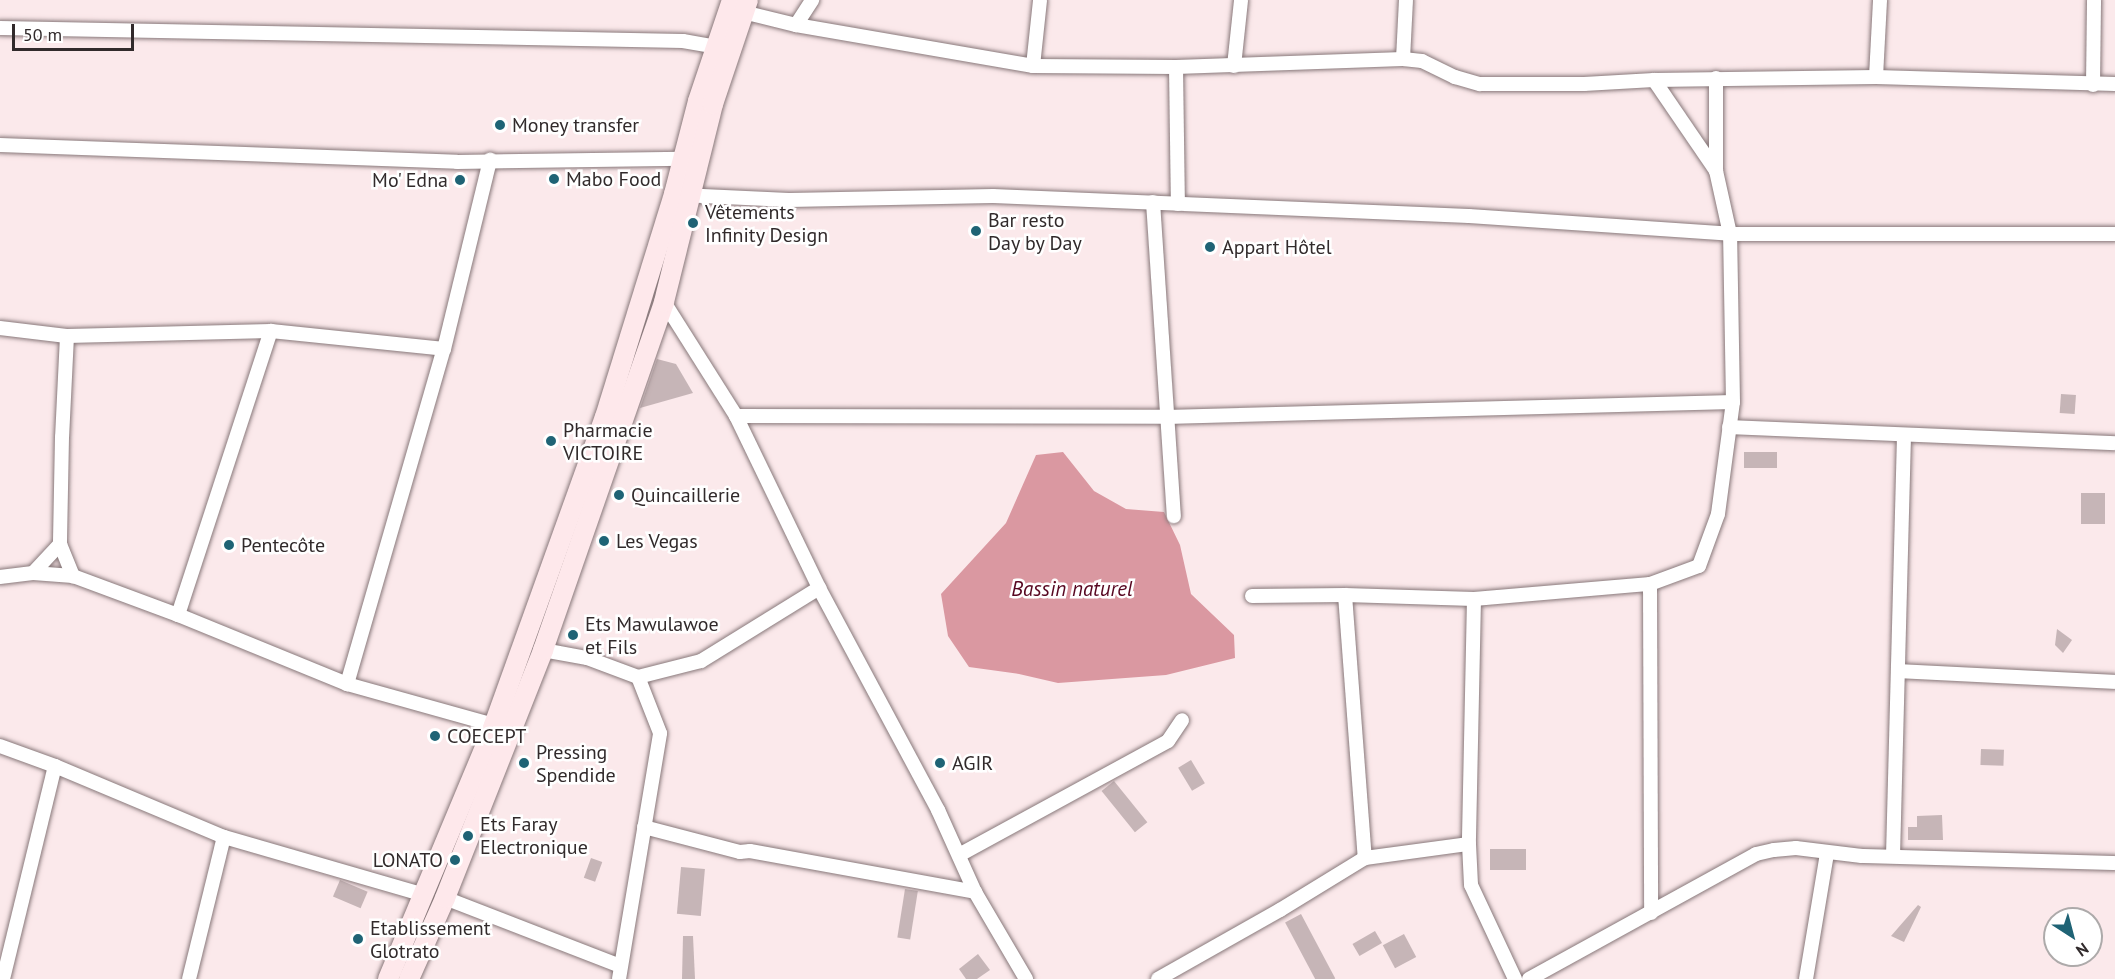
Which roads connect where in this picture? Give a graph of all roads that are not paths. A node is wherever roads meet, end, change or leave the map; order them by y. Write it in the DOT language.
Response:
graph roads {
  1 [pos="812,0"];
  2 [pos="1040,0"];
  3 [pos="1241,0"];
  4 [pos="1406,0"];
  5 [pos="1880,0"];
  6 [pos="2094,0"];
  7 [pos="741,4"];
  8 [pos="796,26"];
  9 [pos="0,28"];
  10 [pos="716,47"];
  11 [pos="1403,59"];
  12 [pos="1033,66"];
  13 [pos="1234,66"];
  14 [pos="1176,67"];
  15 [pos="1876,77"];
  16 [pos="1716,78"];
  17 [pos="1654,80"];
  18 [pos="2115,84"];
  19 [pos="2093,85"];
  20 [pos="0,145"];
  21 [pos="684,159"];
  22 [pos="490,160"];
  23 [pos="1716,171"];
  24 [pos="683,195"];
  25 [pos="1153,202"];
  26 [pos="1178,204"];
  27 [pos="1730,234"];
  28 [pos="2115,234"];
  29 [pos="664,302"];
  30 [pos="0,328"];
  31 [pos="271,331"];
  32 [pos="67,336"];
  33 [pos="444,349"];
  34 [pos="1733,402"];
  35 [pos="736,416"];
  36 [pos="1166,417"];
  37 [pos="1729,427"];
  38 [pos="1904,436"];
  39 [pos="2115,443"];
  40 [pos="1174,516"];
  41 [pos="60,544"];
  42 [pos="33,573"];
  43 [pos="74,576"];
  44 [pos="0,577"];
  45 [pos="1650,584"];
  46 [pos="819,588"];
  47 [pos="1345,595"];
  48 [pos="1252,596"];
  49 [pos="1474,599"];
  50 [pos="178,615"];
  51 [pos="543,650"];
  52 [pos="1899,671"];
  53 [pos="638,677"];
  54 [pos="2115,682"];
  55 [pos="347,684"];
  56 [pos="1182,720"];
  57 [pos="494,725"];
  58 [pos="0,746"];
  59 [pos="55,766"];
  60 [pos="644,827"];
  61 [pos="224,837"];
  62 [pos="1469,844"];
  63 [pos="1827,853"];
  64 [pos="959,855"];
  65 [pos="1893,856"];
  66 [pos="1365,858"];
  67 [pos="2115,862"];
  68 [pos="975,892"];
  69 [pos="425,895"];
  70 [pos="445,898"];
  71 [pos="1652,913"];
  72 [pos="6,933"];
  73 [pos="620,973"];
  74 [pos="3,979"];
  75 [pos="189,979"];
  76 [pos="388,979"];
  77 [pos="409,979"];
  78 [pos="1026,979"];
  79 [pos="1158,979"];
  80 [pos="1515,979"];
  81 [pos="1529,979"];
  82 [pos="1806,979"];
  1 -- 8 [label="street"];
  2 -- 12 [label="street"];
  3 -- 13 [label="street"];
  4 -- 11 [label="street"];
  5 -- 15 [label="street"];
  6 -- 19 [label="street"];
  7 -- 8 [label="street"];
  7 -- 10 [label="main road"];
  7 -- 24 [label="main road"];
  8 -- 12 [label="street"];
  9 -- 10 [label="street"];
  10 -- 21 [label="main road"];
  11 -- 13 [label="street"];
  11 -- 17 [label="street"];
  12 -- 14 [label="street"];
  13 -- 14 [label="street"];
  14 -- 26 [label="street"];
  15 -- 16 [label="street"];
  15 -- 19 [label="street"];
  16 -- 17 [label="street"];
  16 -- 23 [label="street"];
  17 -- 23 [label="street"];
  18 -- 19 [label="street"];
  20 -- 22 [label="street"];
  21 -- 22 [label="street"];
  21 -- 24 [label="main road"];
  22 -- 33 [label="street"];
  23 -- 27 [label="street"];
  24 -- 25 [label="street"];
  24 -- 29 [label="main road"];
  24 -- 57 [label="main road"];
  25 -- 26 [label="street"];
  25 -- 36 [label="street"];
  26 -- 27 [label="street"];
  27 -- 28 [label="street"];
  27 -- 34 [label="street"];
  29 -- 35 [label="street"];
  29 -- 51 [label="main road"];
  30 -- 32 [label="street"];
  31 -- 32 [label="street"];
  31 -- 33 [label="street"];
  31 -- 50 [label="street"];
  32 -- 41 [label="street"];
  33 -- 55 [label="street"];
  34 -- 36 [label="street"];
  34 -- 37 [label="street"];
  35 -- 36 [label="street"];
  35 -- 46 [label="street"];
  36 -- 40 [label="street"];
  37 -- 38 [label="street"];
  37 -- 45 [label="street"];
  38 -- 39 [label="street"];
  38 -- 52 [label="street"];
  41 -- 42 [label="street"];
  41 -- 43 [label="street"];
  42 -- 43 [label="street"];
  42 -- 44 [label="street"];
  43 -- 50 [label="street"];
  45 -- 49 [label="street"];
  45 -- 71 [label="street"];
  46 -- 53 [label="street"];
  46 -- 64 [label="street"];
  47 -- 48 [label="street"];
  47 -- 49 [label="street"];
  47 -- 66 [label="street"];
  49 -- 62 [label="street"];
  50 -- 55 [label="street"];
  51 -- 53 [label="street"];
  51 -- 70 [label="main road"];
  52 -- 54 [label="street"];
  52 -- 65 [label="street"];
  53 -- 60 [label="street"];
  55 -- 57 [label="street"];
  56 -- 64 [label="street"];
  57 -- 69 [label="main road"];
  58 -- 59 [label="street"];
  59 -- 61 [label="street"];
  59 -- 72 [label="street"];
  60 -- 68 [label="street"];
  60 -- 73 [label="street"];
  61 -- 69 [label="street"];
  61 -- 75 [label="street"];
  62 -- 66 [label="street"];
  62 -- 80 [label="street"];
  63 -- 65 [label="street"];
  63 -- 71 [label="street"];
  63 -- 82 [label="street"];
  64 -- 68 [label="street"];
  65 -- 67 [label="street"];
  66 -- 79 [label="street"];
  68 -- 78 [label="street"];
  69 -- 76 [label="main road"];
  70 -- 73 [label="street"];
  70 -- 77 [label="main road"];
  71 -- 81 [label="street"];
  72 -- 74 [label="street"];
}
